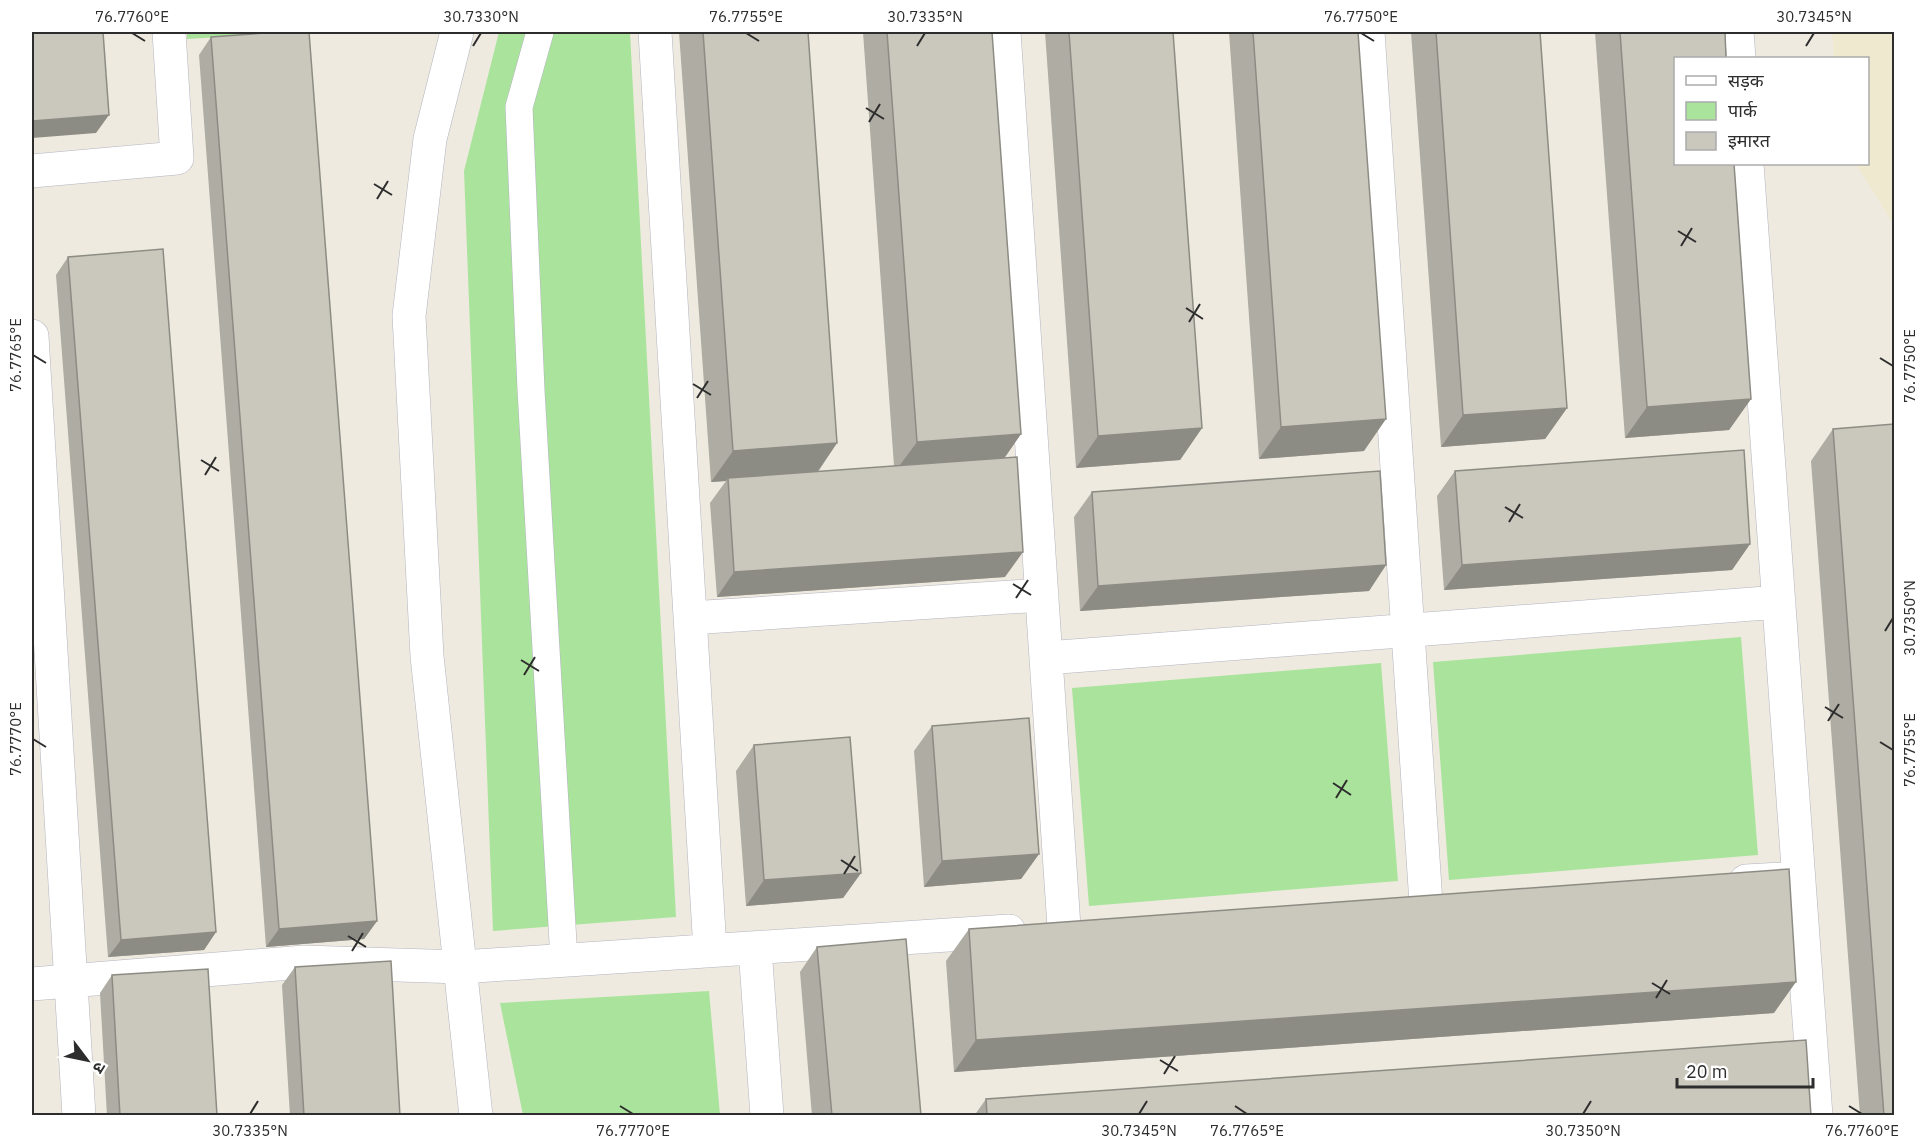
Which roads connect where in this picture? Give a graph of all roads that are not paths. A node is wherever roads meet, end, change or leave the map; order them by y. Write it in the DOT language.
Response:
graph roads {
  1 [pos="169,32"];
  2 [pos="457,32"];
  3 [pos="540,32"];
  4 [pos="656,32"];
  5 [pos="1004,32"];
  6 [pos="1368,32"];
  7 [pos="1737,32"];
  8 [pos="1739,57"];
  9 [pos="1747,165"];
  10 [pos="32,171"];
  11 [pos="32,336"];
  12 [pos="1042,595"];
  13 [pos="1779,602"];
  14 [pos="690,618"];
  15 [pos="1408,631"];
  16 [pos="1047,658"];
  17 [pos="1798,878"];
  18 [pos="1717,883"];
  19 [pos="1461,900"];
  20 [pos="1426,903"];
  21 [pos="1391,905"];
  22 [pos="1100,924"];
  23 [pos="1065,927"];
  24 [pos="755,948"];
  25 [pos="710,950"];
  26 [pos="564,960"];
  27 [pos="460,967"];
  28 [pos="70,983"];
  29 [pos="32,984"];
  30 [pos="78,1116"];
  31 [pos="476,1116"];
  32 [pos="767,1116"];
  33 [pos="1816,1116"];
  1 -- 10 [label="street"];
  2 -- 27 [label="street"];
  3 -- 26 [label="street"];
  4 -- 14 [label="street"];
  5 -- 12 [label="street"];
  6 -- 15 [label="street"];
  7 -- 8 [label="street"];
  9 -- 13 [label="street"];
  11 -- 28 [label="street"];
  12 -- 14 [label="street"];
  12 -- 16 [label="street"];
  13 -- 15 [label="street"];
  13 -- 17 [label="street"];
  14 -- 25 [label="street"];
  15 -- 16 [label="street"];
  15 -- 20 [label="street"];
  16 -- 23 [label="street"];
  17 -- 18 [label="street"];
  17 -- 33 [label="street"];
  19 -- 20 [label="street"];
  20 -- 21 [label="street"];
  22 -- 23 [label="street"];
  23 -- 24 [label="street"];
  24 -- 25 [label="street"];
  24 -- 32 [label="street"];
  25 -- 26 [label="street"];
  26 -- 27 [label="street"];
  27 -- 28 [label="street"];
  27 -- 31 [label="street"];
  28 -- 29 [label="street"];
  28 -- 30 [label="street"];
}
